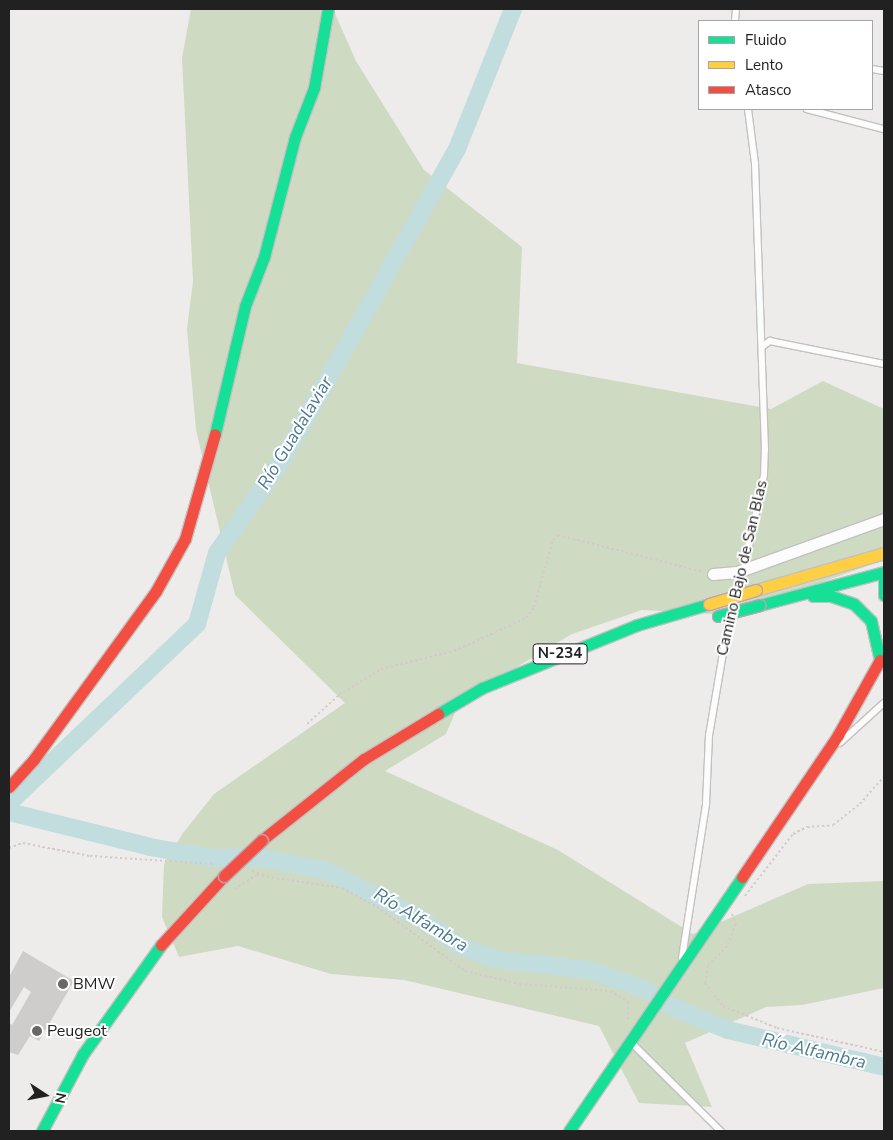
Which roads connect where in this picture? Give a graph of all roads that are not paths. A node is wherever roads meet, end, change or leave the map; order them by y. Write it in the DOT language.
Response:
graph roads {
  1 [pos="328,9"];
  2 [pos="748,110"];
  3 [pos="811,110"];
  4 [pos="884,129"];
  5 [pos="762,347"];
  6 [pos="884,364"];
  7 [pos="884,519"];
  8 [pos="884,553"];
  9 [pos="746,569"];
  10 [pos="884,572"];
  11 [pos="713,574"];
  12 [pos="884,579"];
  13 [pos="884,595"];
  14 [pos="800,596"];
  15 [pos="708,619"];
  16 [pos="884,631"];
  17 [pos="635,640"];
  18 [pos="881,655"];
  19 [pos="884,703"];
  20 [pos="419,724"];
  21 [pos="821,759"];
  22 [pos="9,787"];
  23 [pos="682,965"];
  24 [pos="631,1042"];
  25 [pos="42,1131"];
  26 [pos="569,1131"];
  27 [pos="722,1131"];
  1 -- 22 [label="main road"];
  2 -- 5 [label="lane, Camino Bajo de San Blas"];
  3 -- 4 [label="lane"];
  5 -- 6 [label="lane"];
  5 -- 9 [label="lane, Camino Bajo de San Blas"];
  7 -- 9 [label="street"];
  8 -- 20 [label="main road, N-234, bridge"];
  9 -- 11 [label="street"];
  9 -- 23 [label="lane, Camino Bajo de San Blas"];
  10 -- 14 [label="main road"];
  12 -- 13 [label="main road"];
  14 -- 15 [label="main road, bridge"];
  14 -- 18 [label="main road"];
  16 -- 18 [label="main road"];
  17 -- 20 [label="main road, N-234"];
  18 -- 21 [label="main road"];
  19 -- 21 [label="lane"];
  20 -- 25 [label="main road, N-234, bridge"];
  21 -- 23 [label="main road"];
  23 -- 24 [label="main road"];
  24 -- 26 [label="main road"];
  24 -- 27 [label="lane"];
}
